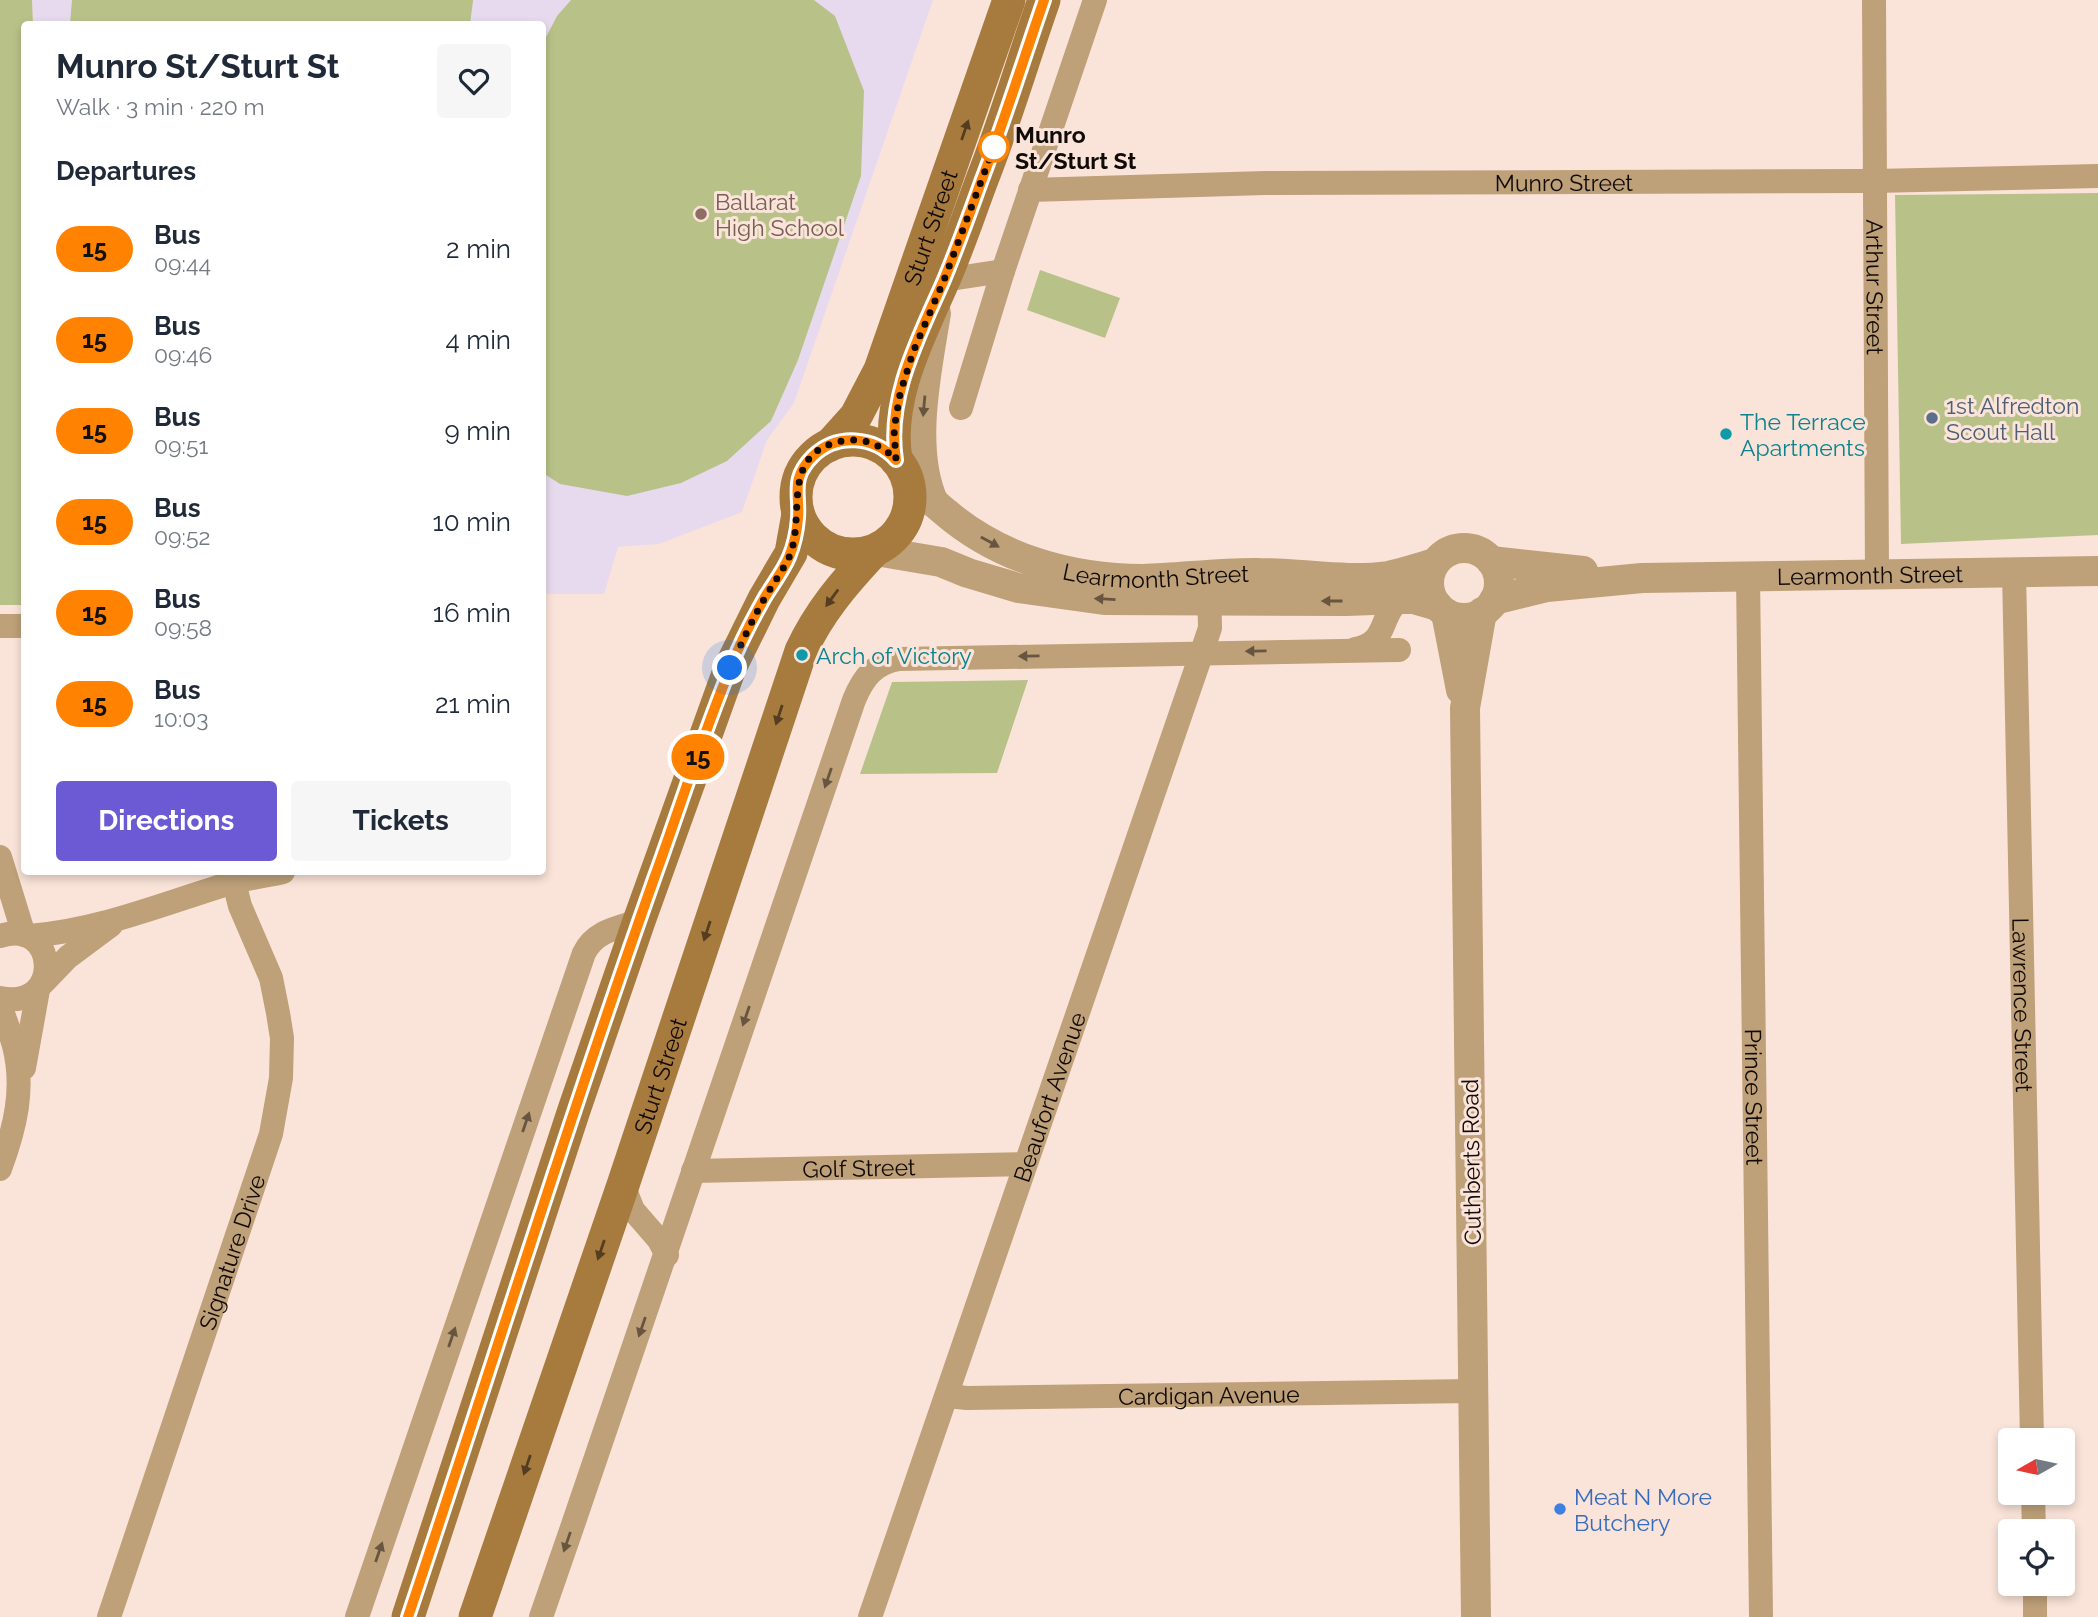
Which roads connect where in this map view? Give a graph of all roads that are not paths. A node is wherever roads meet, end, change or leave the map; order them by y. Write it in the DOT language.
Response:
graph roads {
  1 [pos="1009,0"];
  2 [pos="1044,0"];
  3 [pos="1095,0"];
  4 [pos="1874,0"];
  5 [pos="2098,176"];
  6 [pos="1874,181"];
  7 [pos="1030,190"];
  8 [pos="1003,271"];
  9 [pos="942,285"];
  10 [pos="961,408"];
  11 [pos="830,445"];
  12 [pos="901,468"];
  13 [pos="934,503"];
  14 [pos="798,514"];
  15 [pos="875,552"];
  16 [pos="1491,561"];
  17 [pos="1435,563"];
  18 [pos="2014,571"];
  19 [pos="2098,571"];
  20 [pos="1877,574"];
  21 [pos="1748,575"];
  22 [pos="1642,578"];
  23 [pos="1209,588"];
  24 [pos="1400,599"];
  25 [pos="1488,606"];
  26 [pos="1442,609"];
  27 [pos="0,626"];
  28 [pos="21,626"];
  29 [pos="1349,650"];
  30 [pos="1399,650"];
  31 [pos="1202,652"];
  32 [pos="1465,708"];
  33 [pos="0,856"];
  34 [pos="268,875"];
  35 [pos="234,882"];
  36 [pos="120,918"];
  37 [pos="639,921"];
  38 [pos="18,936"];
  39 [pos="41,986"];
  40 [pos="0,1001"];
  41 [pos="19,1090"];
  42 [pos="1025,1164"];
  43 [pos="0,1169"];
  44 [pos="693,1171"];
  45 [pos="623,1185"];
  46 [pos="667,1255"];
  47 [pos="1474,1391"];
  48 [pos="947,1396"];
  49 [pos="2032,1428"];
  50 [pos="2035,1596"];
  51 [pos="534,1616"];
  52 [pos="109,1617"];
  53 [pos="357,1617"];
  54 [pos="408,1617"];
  55 [pos="475,1617"];
  56 [pos="870,1617"];
  57 [pos="1476,1617"];
  58 [pos="1761,1617"];
  59 [pos="2035,1617"];
  11 -- 1 [label="main road, Sturt Street, one-way"];
  2 -- 9 [label="main road, Sturt Street"];
  3 -- 7 [label="street"];
  4 -- 6 [label="street, Arthur Street"];
  5 -- 6 [label="street, Munro Street"];
  6 -- 7 [label="street, Munro Street"];
  6 -- 20 [label="street, Arthur Street"];
  7 -- 8 [label="street"];
  8 -- 9 [label="street, Sturt Street"];
  8 -- 10 [label="street"];
  9 -- 12 [label="main road, Sturt Street"];
  9 -- 13 [label="street, one-way"];
  11 -- 12 [label="main road"];
  11 -- 14 [label="main road"];
  12 -- 13 [label="street, Learmonth Street"];
  12 -- 15 [label="main road"];
  13 -- 23 [label="street, Learmonth Street, one-way"];
  14 -- 15 [label="main road"];
  14 -- 37 [label="main road"];
  23 -- 15 [label="street, Learmonth Street, one-way"];
  15 -- 45 [label="main road, Sturt Street, one-way"];
  16 -- 17 [label="street"];
  16 -- 22 [label="street, Learmonth Street"];
  16 -- 25 [label="street"];
  17 -- 23 [label="street, Learmonth Street"];
  17 -- 26 [label="street"];
  18 -- 19 [label="street, Learmonth Street"];
  18 -- 20 [label="street, Learmonth Street"];
  18 -- 49 [label="street, Lawrence Street"];
  20 -- 21 [label="street, Learmonth Street"];
  21 -- 22 [label="street, Learmonth Street"];
  21 -- 58 [label="street, Prince Street"];
  22 -- 25 [label="street, Learmonth Street"];
  24 -- 23 [label="street, Learmonth Street, one-way"];
  23 -- 31 [label="street, Beaufort Avenue"];
  24 -- 26 [label="street, Learmonth Street"];
  24 -- 29 [label="street"];
  25 -- 26 [label="street"];
  25 -- 32 [label="street, Cuthberts Road"];
  26 -- 32 [label="street, Cuthberts Road"];
  27 -- 28 [label="street"];
  29 -- 30 [label="street"];
  29 -- 31 [label="street, one-way"];
  31 -- 42 [label="street, Beaufort Avenue"];
  31 -- 44 [label="street, one-way"];
  32 -- 47 [label="street, Cuthberts Road"];
  33 -- 38 [label="street"];
  34 -- 35 [label="street"];
  35 -- 36 [label="street"];
  35 -- 52 [label="street, Signature Drive"];
  36 -- 38 [label="street"];
  36 -- 39 [label="street"];
  53 -- 37 [label="street, one-way"];
  37 -- 54 [label="main road"];
  38 -- 39 [label="street"];
  39 -- 40 [label="street"];
  39 -- 41 [label="street"];
  40 -- 41 [label="street"];
  41 -- 43 [label="street"];
  42 -- 44 [label="street, Golf Street"];
  42 -- 48 [label="street, Beaufort Avenue"];
  44 -- 46 [label="street"];
  45 -- 46 [label="street"];
  45 -- 55 [label="main road, Sturt Street, one-way"];
  46 -- 51 [label="street, one-way"];
  47 -- 48 [label="street, Cardigan Avenue"];
  47 -- 57 [label="street, Cuthberts Road"];
  48 -- 56 [label="street, Beaufort Avenue"];
  50 -- 59 [label="street"];
}
